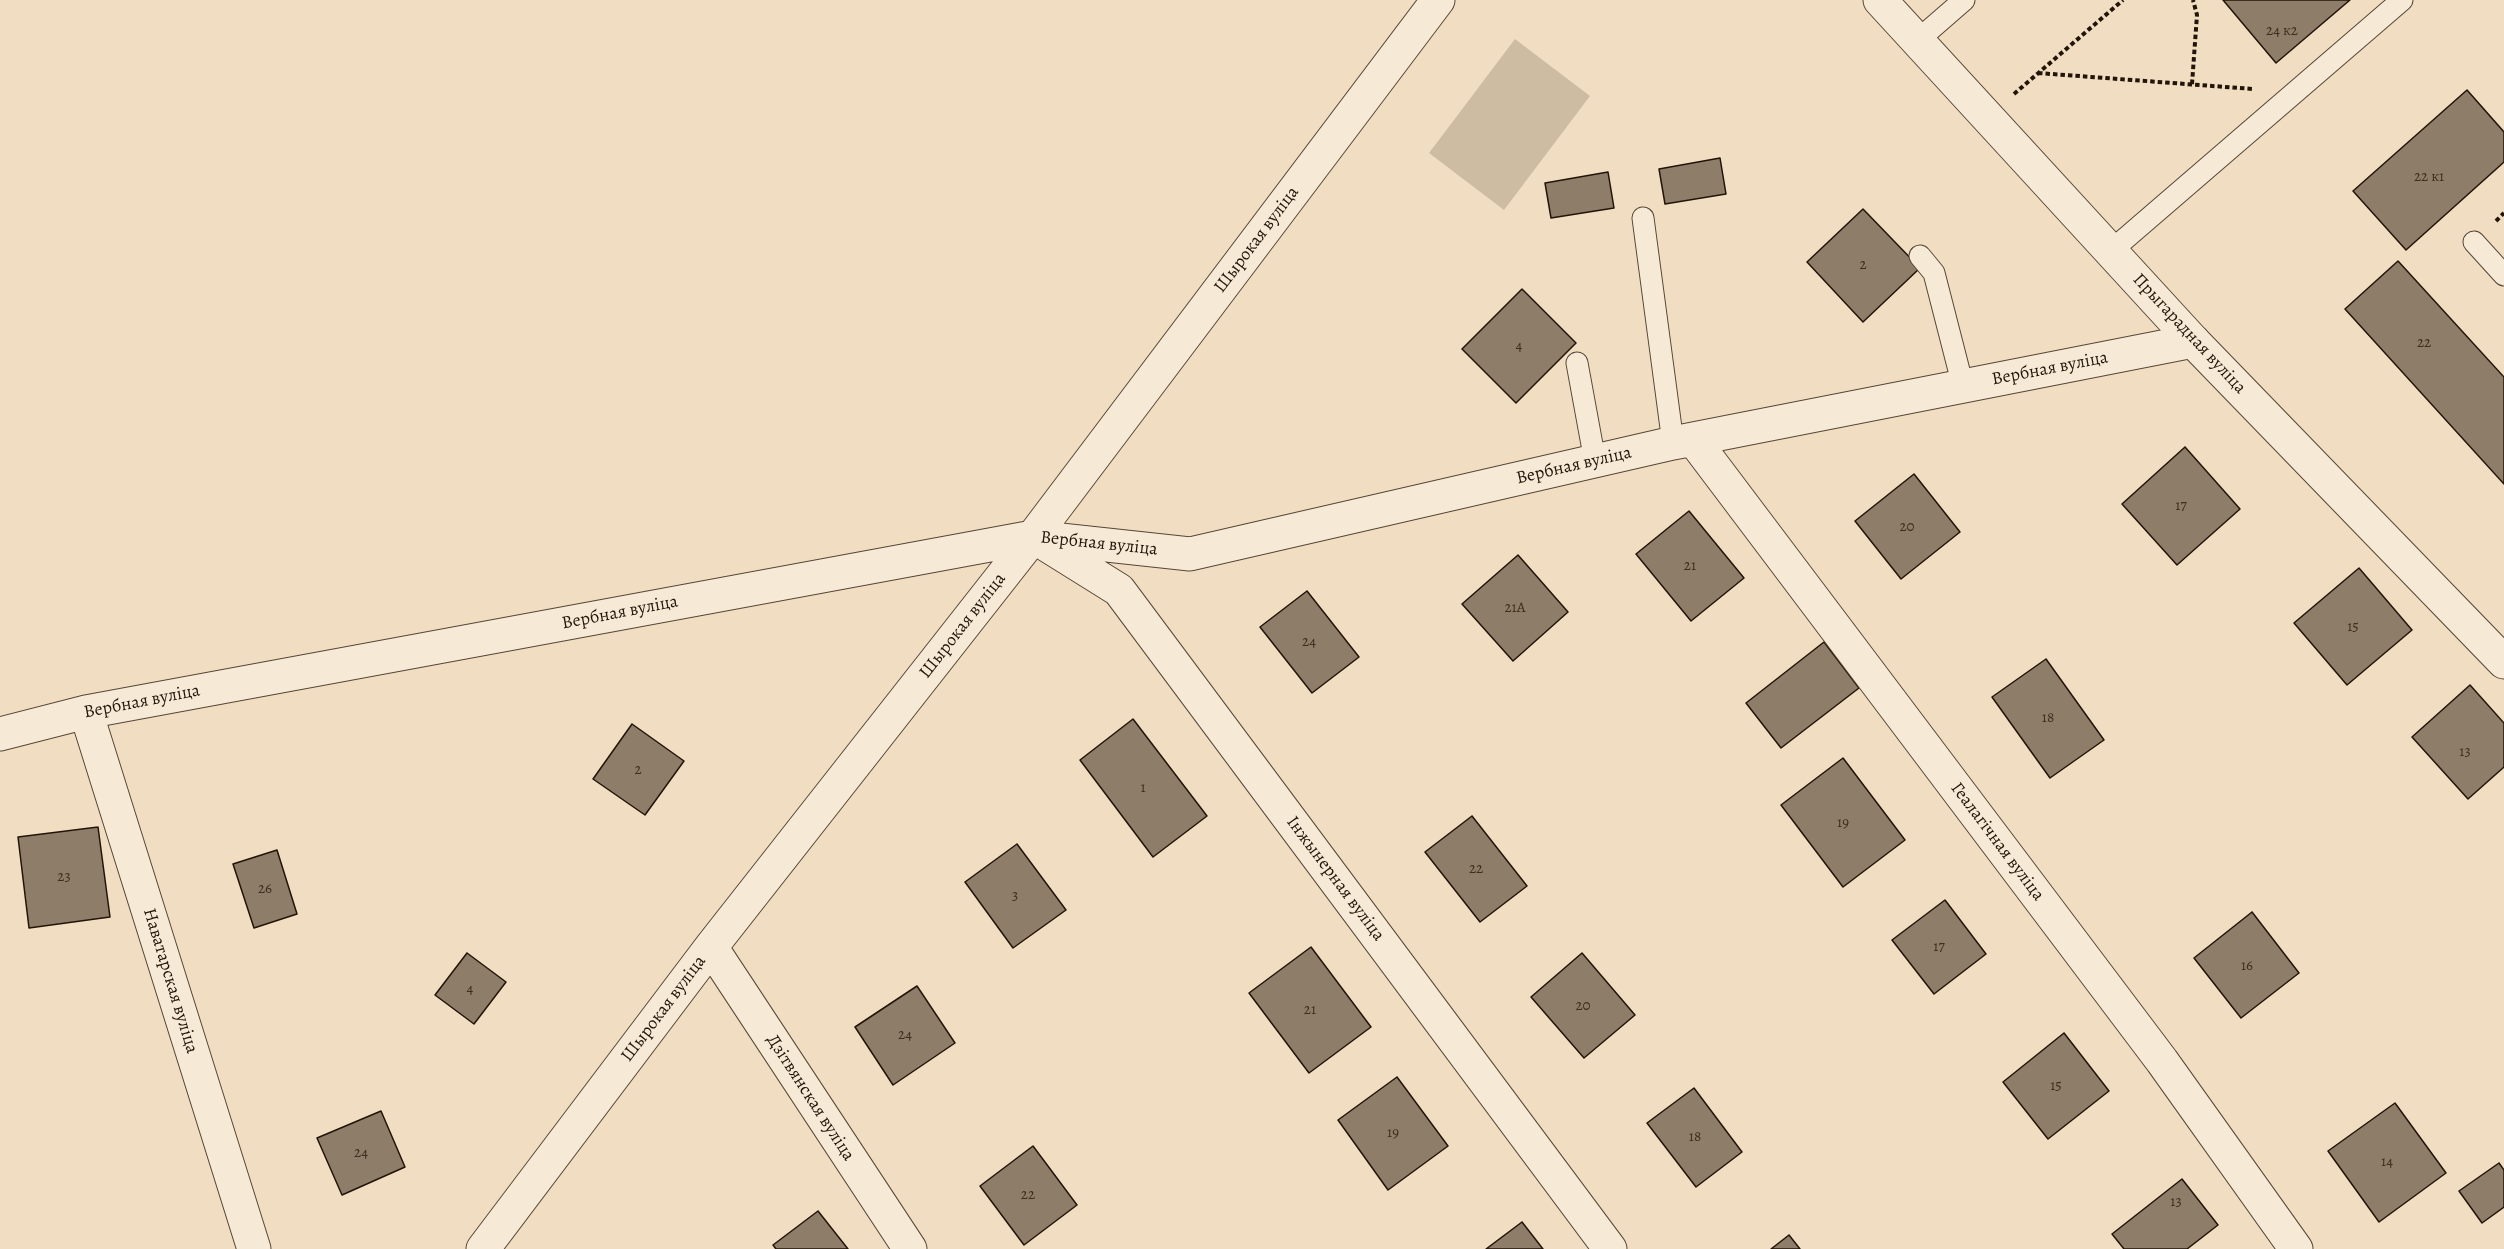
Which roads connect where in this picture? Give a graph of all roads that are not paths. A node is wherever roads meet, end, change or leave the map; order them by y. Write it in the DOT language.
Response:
graph roads {
  1 [pos="1438,0"];
  2 [pos="1881,0"];
  3 [pos="1964,0"];
  4 [pos="2402,0"];
  5 [pos="1918,40"];
  6 [pos="1643,218"];
  7 [pos="2474,242"];
  8 [pos="2112,250"];
  9 [pos="1920,256"];
  10 [pos="2504,275"];
  11 [pos="2193,341"];
  12 [pos="1577,363"];
  13 [pos="1964,386"];
  14 [pos="1683,441"];
  15 [pos="1594,461"];
  16 [pos="1033,537"];
  17 [pos="2504,662"];
  18 [pos="86,712"];
  19 [pos="0,734"];
  20 [pos="711,947"];
  21 [pos="254,1249"];
  22 [pos="483,1249"];
  23 [pos="910,1249"];
  24 [pos="1610,1249"];
  25 [pos="2296,1249"];
  1 -- 16 [label="street, Шырокая вуліца"];
  2 -- 5 [label="street, Прыгарадная вуліца"];
  3 -- 5 [label="lane"];
  4 -- 8 [label="lane"];
  5 -- 8 [label="street, Прыгарадная вуліца"];
  6 -- 14 [label="lane"];
  7 -- 10 [label="lane"];
  8 -- 11 [label="street, Прыгарадная вуліца"];
  9 -- 13 [label="lane"];
  11 -- 13 [label="street, Вербная вуліца"];
  11 -- 17 [label="street, Прыгарадная вуліца"];
  12 -- 15 [label="lane"];
  13 -- 14 [label="street, Вербная вуліца"];
  14 -- 15 [label="street, Вербная вуліца"];
  14 -- 25 [label="street, Геалагічная вуліца"];
  15 -- 16 [label="street, Вербная вуліца"];
  16 -- 18 [label="street, Вербная вуліца"];
  16 -- 20 [label="street, Шырокая вуліца"];
  16 -- 24 [label="street, Інжынерная вуліца"];
  18 -- 19 [label="street, Вербная вуліца"];
  18 -- 21 [label="street, Наватарская вуліца"];
  20 -- 22 [label="street, Шырокая вуліца"];
  20 -- 23 [label="street, Дзітвянская вуліца"];
}
